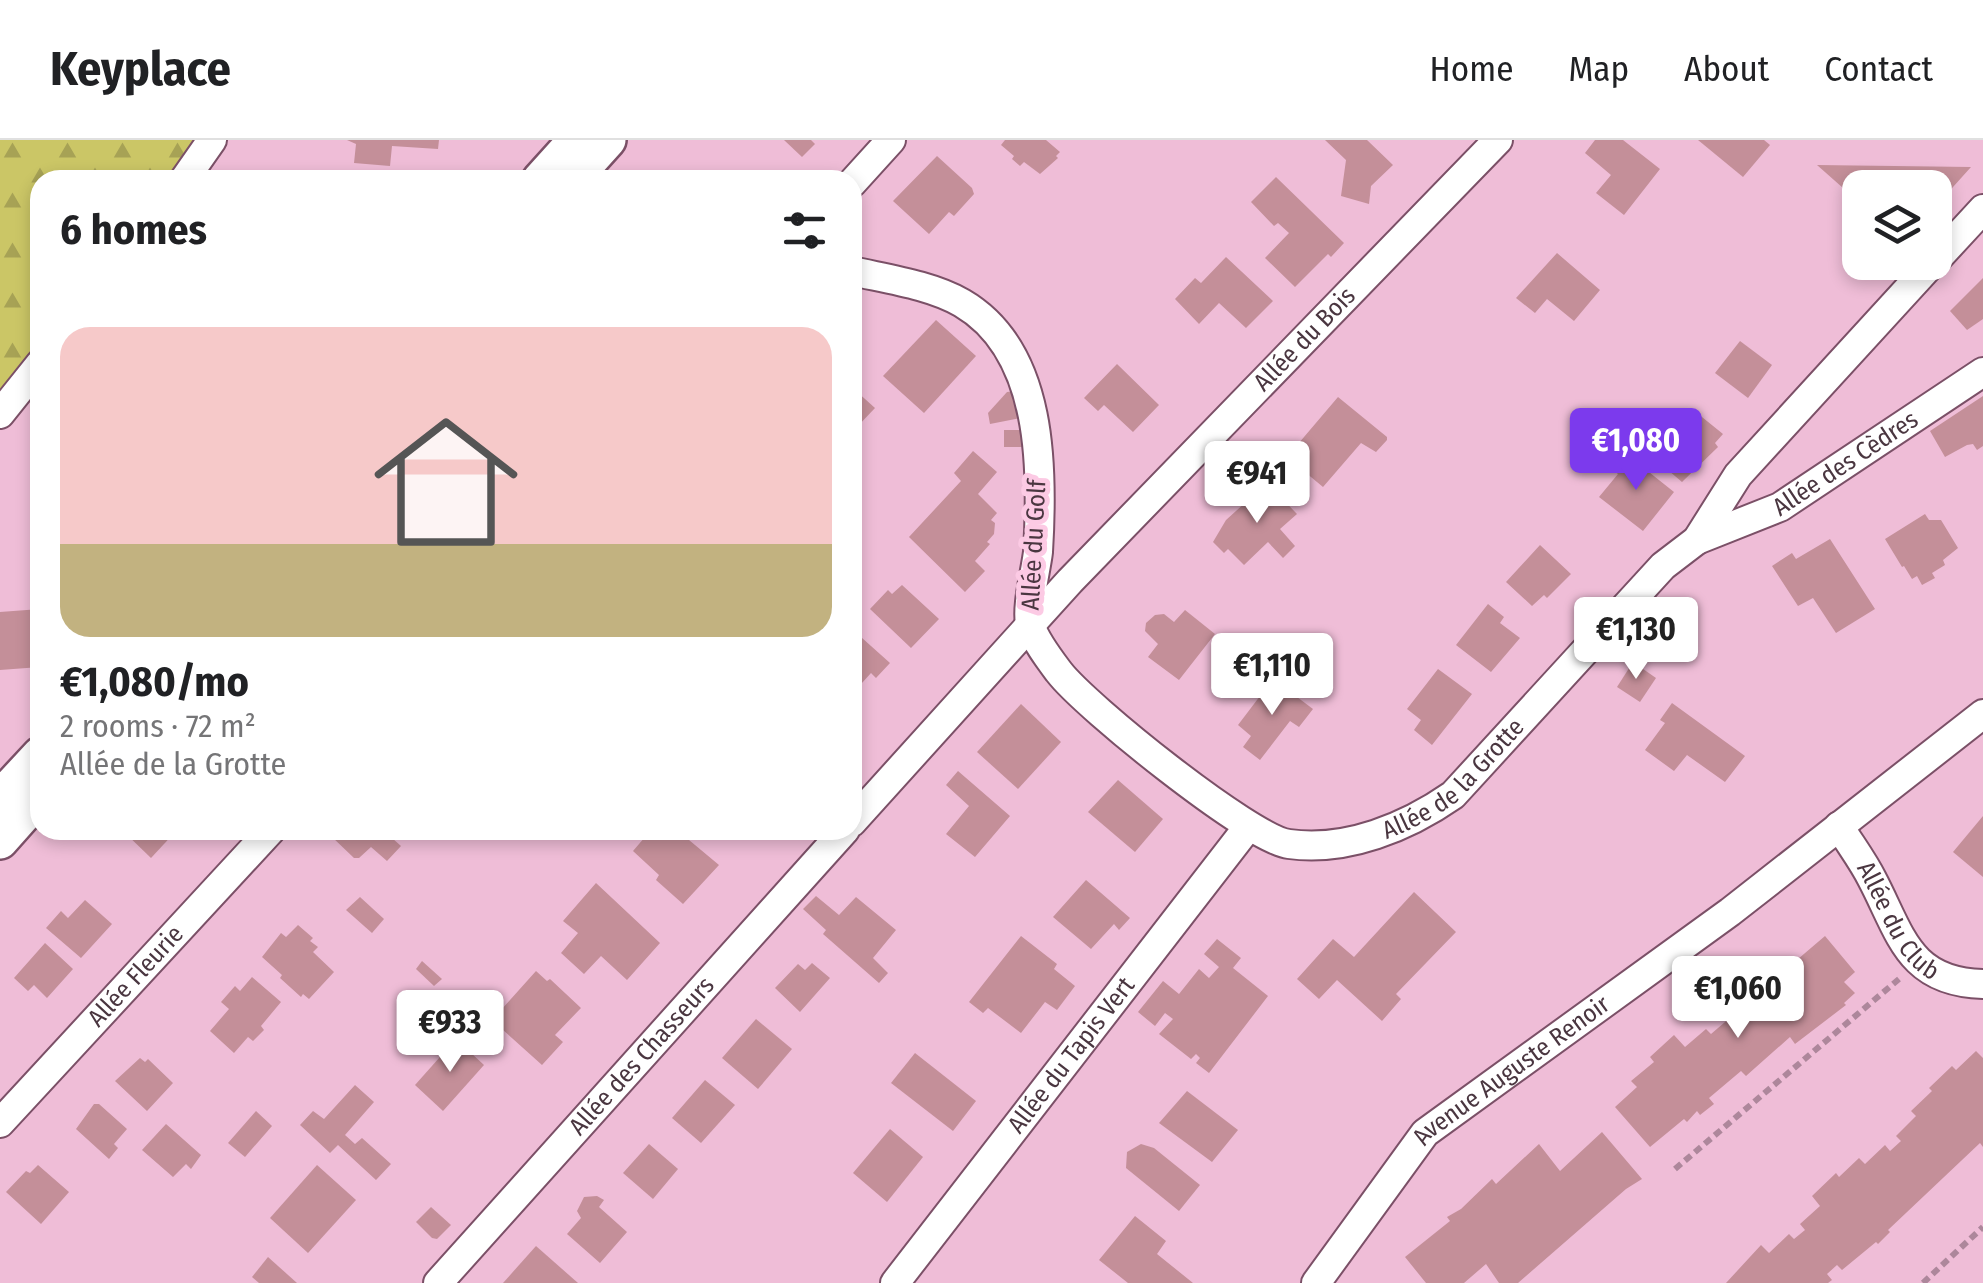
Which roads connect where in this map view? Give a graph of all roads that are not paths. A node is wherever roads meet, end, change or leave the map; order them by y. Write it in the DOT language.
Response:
graph roads {
  1 [pos="212,140"];
  2 [pos="576,140"];
  3 [pos="608,140"];
  4 [pos="891,140"];
  5 [pos="1498,140"];
  6 [pos="191,170"];
  7 [pos="549,170"];
  8 [pos="581,170"];
  9 [pos="862,172"];
  10 [pos="1983,209"];
  11 [pos="1952,243"];
  12 [pos="862,274"];
  13 [pos="1917,280"];
  14 [pos="1983,372"];
  15 [pos="30,376"];
  16 [pos="0,414"];
  17 [pos="1697,540"];
  18 [pos="1029,625"];
  19 [pos="1983,714"];
  20 [pos="23,794"];
  21 [pos="862,811"];
  22 [pos="1839,826"];
  23 [pos="1248,827"];
  24 [pos="262,840"];
  25 [pos="836,840"];
  26 [pos="0,841"];
  27 [pos="1983,984"];
  28 [pos="0,1124"];
  29 [pos="438,1283"];
  30 [pos="895,1283"];
  31 [pos="1316,1283"];
  1 -- 6 [label="street"];
  2 -- 7 [label="street"];
  3 -- 8 [label="street"];
  4 -- 9 [label="street"];
  5 -- 18 [label="street, Allée du Bois"];
  10 -- 11 [label="street, Allée de la Grotte"];
  12 -- 18 [label="street, Allée du Golf"];
  13 -- 17 [label="street, Allée de la Grotte"];
  14 -- 17 [label="street, Allée des Cèdres"];
  15 -- 16 [label="street"];
  17 -- 23 [label="street, Allée de la Grotte"];
  18 -- 21 [label="street"];
  18 -- 23 [label="street, Allée du Golf"];
  19 -- 22 [label="street, Avenue Auguste Renoir"];
  20 -- 26 [label="street"];
  22 -- 27 [label="street, Allée du Club"];
  22 -- 31 [label="street, Avenue Auguste Renoir"];
  23 -- 30 [label="street, Allée du Tapis Vert"];
  24 -- 28 [label="street, Allée Fleurie"];
  25 -- 29 [label="street, Allée des Chasseurs"];
}
